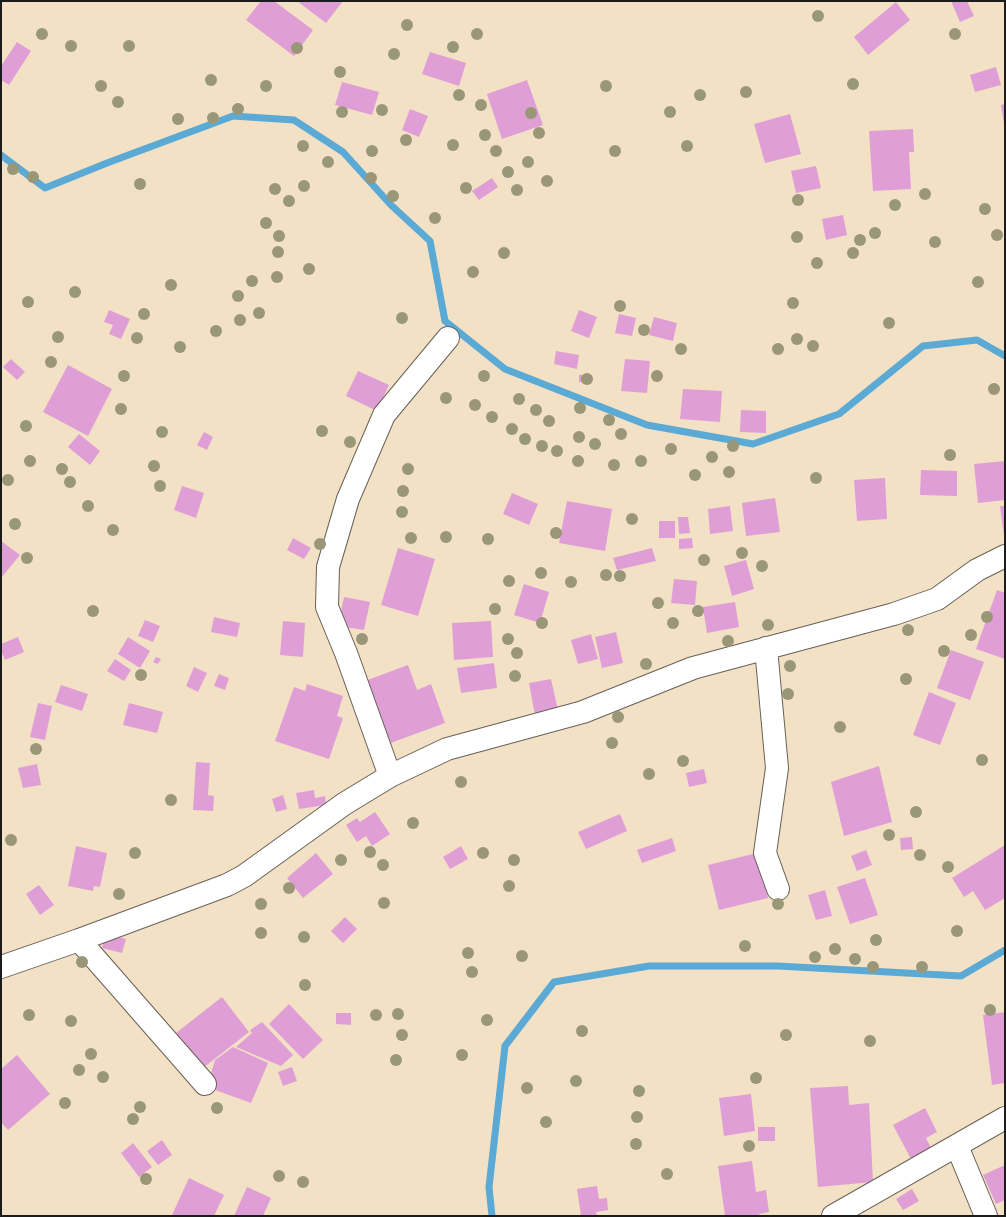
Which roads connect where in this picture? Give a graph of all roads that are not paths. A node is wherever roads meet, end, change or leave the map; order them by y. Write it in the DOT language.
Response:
graph roads {
  1 [pos="448,338"];
  2 [pos="1005,556"];
  3 [pos="766,648"];
  4 [pos="390,776"];
  5 [pos="778,889"];
  6 [pos="79,940"];
  7 [pos="1,967"];
  8 [pos="205,1084"];
  9 [pos="1005,1118"];
  10 [pos="957,1146"];
  11 [pos="833,1216"];
  12 [pos="986,1216"];
  1 -- 4 [label="street"];
  2 -- 3 [label="street"];
  3 -- 4 [label="street"];
  3 -- 5 [label="street"];
  4 -- 6 [label="street"];
  6 -- 7 [label="street"];
  6 -- 8 [label="street"];
  9 -- 10 [label="street"];
  10 -- 11 [label="street"];
  10 -- 12 [label="street"];
}
